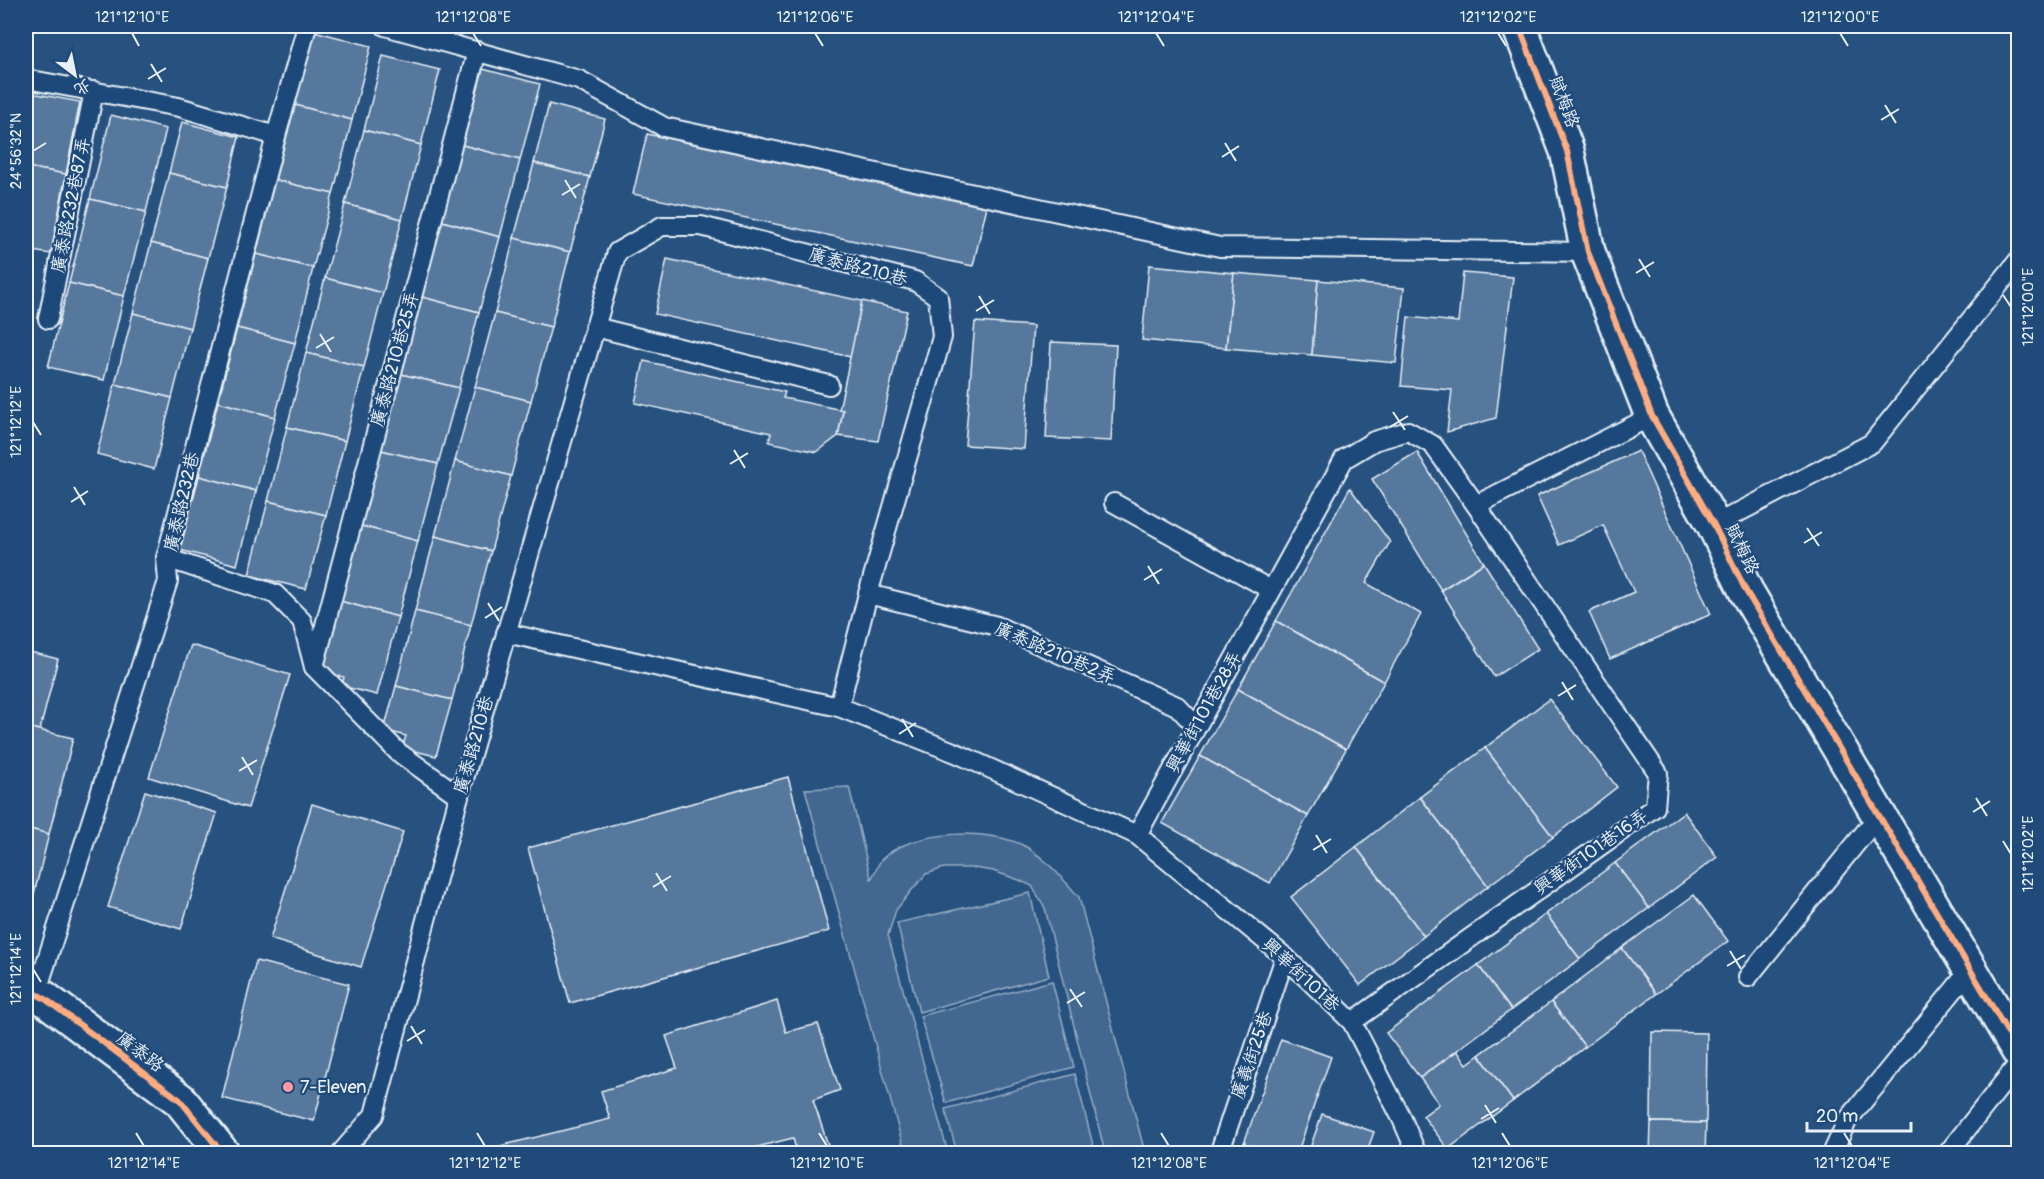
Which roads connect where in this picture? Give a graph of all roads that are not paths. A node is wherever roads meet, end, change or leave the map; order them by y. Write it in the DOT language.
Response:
graph roads {
  1 [pos="308,26"];
  2 [pos="385,26"];
  3 [pos="1519,26"];
  4 [pos="477,51"];
  5 [pos="26,79"];
  6 [pos="94,91"];
  7 [pos="276,136"];
  8 [pos="1588,252"];
  9 [pos="2019,261"];
  10 [pos="48,319"];
  11 [pos="595,327"];
  12 [pos="829,385"];
  13 [pos="1652,416"];
  14 [pos="1114,503"];
  15 [pos="1476,504"];
  16 [pos="1714,525"];
  17 [pos="166,558"];
  18 [pos="1271,590"];
  19 [pos="868,594"];
  20 [pos="506,633"];
  21 [pos="314,667"];
  22 [pos="839,707"];
  23 [pos="1197,726"];
  24 [pos="459,796"];
  25 [pos="1879,815"];
  26 [pos="1137,835"];
  27 [pos="1285,957"];
  28 [pos="1970,970"];
  29 [pos="1748,977"];
  30 [pos="31,991"];
  31 [pos="1352,1022"];
  32 [pos="2019,1050"];
  33 [pos="2019,1064"];
  34 [pos="223,1154"];
  35 [pos="340,1154"];
  36 [pos="1219,1154"];
  37 [pos="1417,1154"];
  38 [pos="1832,1154"];
  39 [pos="1947,1154"];
  1 -- 7 [label="lane, 廣泰路232巷"];
  2 -- 4 [label="lane"];
  3 -- 8 [label="street, 賦梅路"];
  4 -- 8 [label="lane"];
  4 -- 21 [label="lane, 廣泰路210巷25弄"];
  5 -- 6 [label="lane"];
  6 -- 7 [label="lane"];
  6 -- 10 [label="lane, 廣泰路232巷87弄"];
  7 -- 17 [label="lane, 廣泰路232巷"];
  8 -- 13 [label="street, 賦梅路"];
  9 -- 16 [label="lane"];
  11 -- 12 [label="lane"];
  11 -- 19 [label="lane, 廣泰路210巷"];
  11 -- 20 [label="lane, 廣泰路210巷"];
  13 -- 15 [label="lane"];
  13 -- 16 [label="street, 賦梅路"];
  14 -- 18 [label="lane"];
  15 -- 18 [label="lane, 興華街101巷28弄"];
  15 -- 31 [label="lane, 興華街101巷16弄"];
  16 -- 25 [label="street, 賦梅路"];
  17 -- 21 [label="lane, 廣泰路232巷"];
  17 -- 30 [label="lane"];
  18 -- 23 [label="lane, 興華街101巷28弄"];
  19 -- 22 [label="lane, 廣泰路210巷"];
  19 -- 23 [label="lane, 廣泰路210巷2弄"];
  20 -- 22 [label="lane, 興華街101巷"];
  20 -- 24 [label="lane, 廣泰路210巷"];
  21 -- 24 [label="lane"];
  22 -- 26 [label="lane, 興華街101巷"];
  23 -- 26 [label="lane, 興華街101巷28弄"];
  24 -- 35 [label="lane, 廣泰路210巷"];
  25 -- 28 [label="street, 賦梅路"];
  25 -- 29 [label="lane"];
  26 -- 27 [label="lane, 興華街101巷"];
  27 -- 31 [label="lane, 興華街101巷"];
  27 -- 36 [label="lane, 廣義街25巷"];
  28 -- 32 [label="street, 賦梅路"];
  28 -- 38 [label="lane"];
  30 -- 34 [label="street, 廣泰路"];
  31 -- 37 [label="lane, 興華街101巷"];
  33 -- 39 [label="lane"];
}
